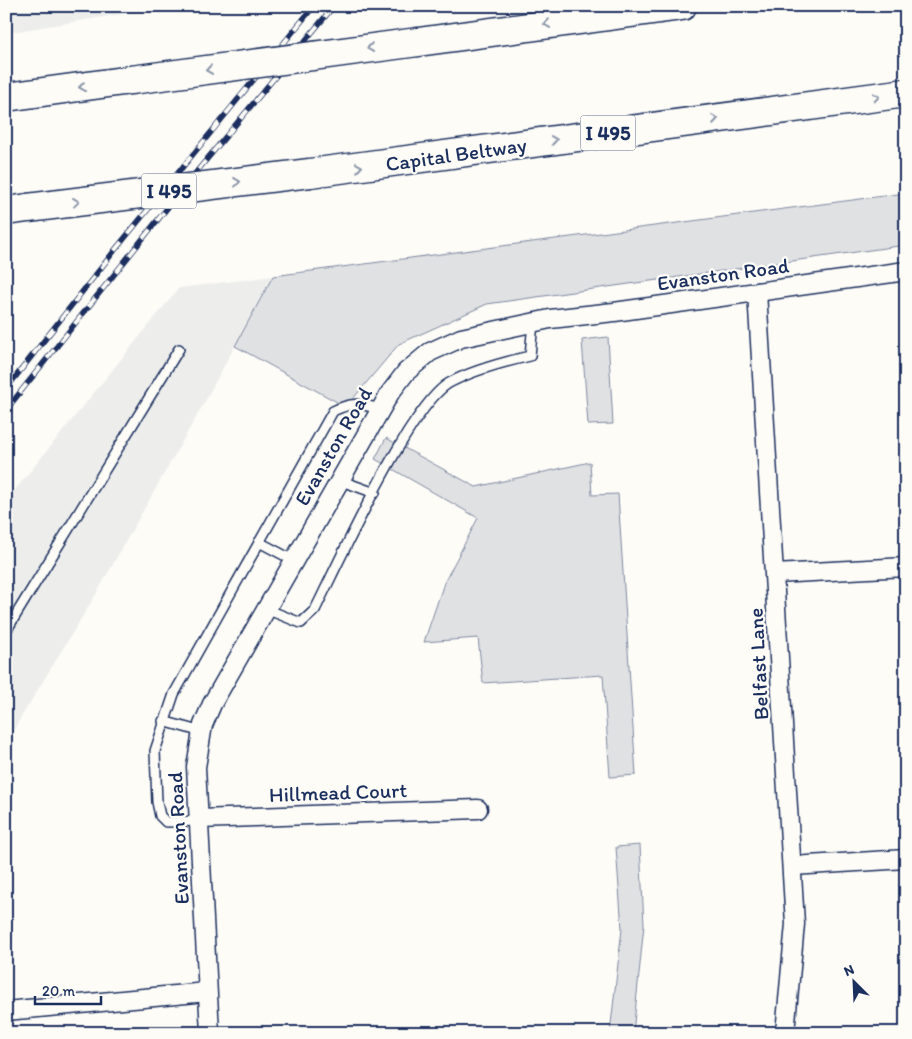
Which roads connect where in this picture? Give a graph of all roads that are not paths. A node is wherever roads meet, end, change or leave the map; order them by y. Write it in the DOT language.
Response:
graph roads {
  1 [pos="682,6"];
  2 [pos="906,93"];
  3 [pos="6,97"];
  4 [pos="17,210"];
  5 [pos="906,271"];
  6 [pos="757,292"];
  7 [pos="533,322"];
  8 [pos="179,349"];
  9 [pos="380,409"];
  10 [pos="339,480"];
  11 [pos="375,493"];
  12 [pos="259,542"];
  13 [pos="293,560"];
  14 [pos="906,566"];
  15 [pos="775,574"];
  16 [pos="266,609"];
  17 [pos="6,631"];
  18 [pos="163,721"];
  19 [pos="202,732"];
  20 [pos="478,809"];
  21 [pos="200,820"];
  22 [pos="906,859"];
  23 [pos="792,866"];
  24 [pos="207,992"];
  25 [pos="6,1011"];
  26 [pos="210,1033"];
  27 [pos="785,1033"];
  1 -- 3 [label="highway, one-way, bridge"];
  4 -- 2 [label="highway, Capital Beltway / I 495, one-way, bridge"];
  5 -- 6 [label="street, Evanston Road"];
  6 -- 7 [label="street, Evanston Road"];
  6 -- 15 [label="street, Belfast Lane"];
  7 -- 9 [label="street, Evanston Road"];
  7 -- 11 [label="lane"];
  8 -- 17 [label="lane"];
  9 -- 10 [label="street, Evanston Road"];
  9 -- 12 [label="lane"];
  10 -- 11 [label="lane"];
  10 -- 13 [label="street, Evanston Road"];
  11 -- 16 [label="lane"];
  12 -- 13 [label="lane"];
  12 -- 18 [label="lane"];
  13 -- 16 [label="street, Evanston Road"];
  14 -- 15 [label="street"];
  15 -- 23 [label="street, Belfast Lane"];
  16 -- 19 [label="street, Evanston Road"];
  18 -- 19 [label="lane"];
  18 -- 21 [label="lane"];
  19 -- 21 [label="street, Evanston Road"];
  20 -- 21 [label="street, Hillmead Court"];
  21 -- 24 [label="street, Evanston Road"];
  22 -- 23 [label="street"];
  23 -- 27 [label="street, Belfast Lane"];
  24 -- 25 [label="street"];
  24 -- 26 [label="street, Evanston Road"];
}
